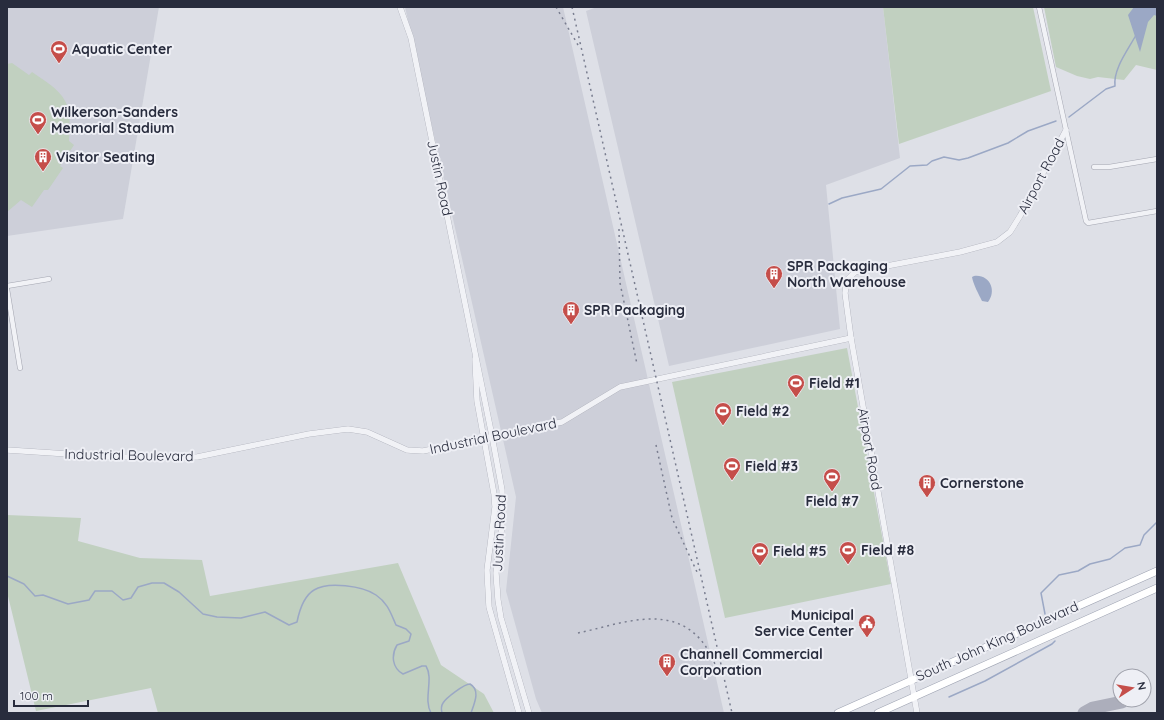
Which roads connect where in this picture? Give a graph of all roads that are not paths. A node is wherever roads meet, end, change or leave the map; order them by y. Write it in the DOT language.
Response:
graph roads {
  1 [pos="400,7"];
  2 [pos="1039,7"];
  3 [pos="1066,130"];
  4 [pos="1157,160"];
  5 [pos="1094,167"];
  6 [pos="1157,211"];
  7 [pos="49,279"];
  8 [pos="7,286"];
  9 [pos="7,289"];
  10 [pos="851,338"];
  11 [pos="476,351"];
  12 [pos="20,368"];
  13 [pos="492,436"];
  14 [pos="484,438"];
  15 [pos="7,450"];
  16 [pos="493,524"];
  17 [pos="502,525"];
  18 [pos="1157,571"];
  19 [pos="1157,588"];
  20 [pos="911,680"];
  21 [pos="914,697"];
  22 [pos="519,713"];
  23 [pos="529,713"];
  24 [pos="838,713"];
  25 [pos="878,713"];
  26 [pos="917,713"];
  1 -- 11 [label="street, Justin Road"];
  2 -- 3 [label="street"];
  3 -- 6 [label="street"];
  3 -- 10 [label="street, Airport Road"];
  4 -- 5 [label="street"];
  7 -- 8 [label="street"];
  9 -- 12 [label="street"];
  10 -- 13 [label="street, Industrial Boulevard"];
  10 -- 20 [label="street, Airport Road"];
  11 -- 13 [label="street, Justin Road"];
  11 -- 14 [label="street, Justin Road"];
  13 -- 14 [label="street, Industrial Boulevard"];
  13 -- 17 [label="street, Justin Road"];
  14 -- 15 [label="street, Industrial Boulevard"];
  14 -- 16 [label="street, Justin Road"];
  16 -- 17 [label="street"];
  16 -- 22 [label="street, Justin Road"];
  17 -- 23 [label="street, Justin Road"];
  18 -- 20 [label="main road, South John King Boulevard"];
  19 -- 21 [label="main road, South John King Boulevard"];
  20 -- 21 [label="street, Airport Road"];
  20 -- 24 [label="main road, South John King Boulevard"];
  21 -- 25 [label="main road, South John King Boulevard"];
  21 -- 26 [label="street, Airport Road"];
}
